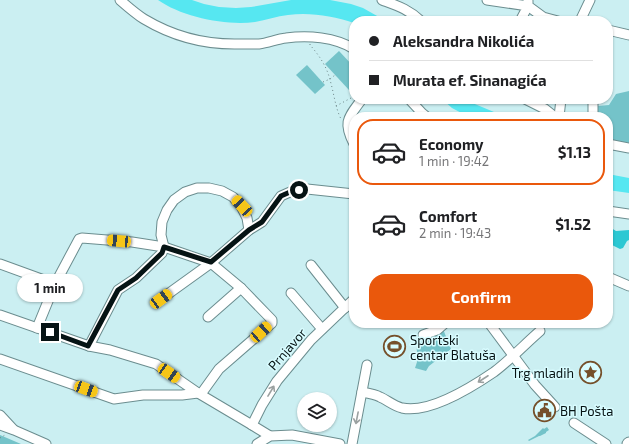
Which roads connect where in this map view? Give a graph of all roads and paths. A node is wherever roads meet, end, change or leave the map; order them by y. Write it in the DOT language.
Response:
graph roads {
  1 [pos="120,0"];
  2 [pos="382,0"];
  3 [pos="487,0"];
  4 [pos="590,0"];
  5 [pos="528,3"];
  6 [pos="416,16"];
  7 [pos="522,16"];
  8 [pos="542,16"];
  9 [pos="582,16"];
  10 [pos="613,31"];
  11 [pos="629,34"];
  12 [pos="310,37"];
  13 [pos="349,46"];
  14 [pos="335,75"];
  15 [pos="330,79"];
  16 [pos="323,82"];
  17 [pos="349,99"];
  18 [pos="413,104"];
  19 [pos="534,104"];
  20 [pos="336,106"];
  21 [pos="421,112"];
  22 [pos="548,112"];
  23 [pos="349,117"];
  24 [pos="348,127"];
  25 [pos="349,134"];
  26 [pos="613,145"];
  27 [pos="629,148"];
  28 [pos="349,193"];
  29 [pos="613,212"];
  30 [pos="629,214"];
  31 [pos="249,230"];
  32 [pos="164,247"];
  33 [pos="211,262"];
  34 [pos="0,264"];
  35 [pos="311,265"];
  36 [pos="613,279"];
  37 [pos="55,284"];
  38 [pos="629,286"];
  39 [pos="241,288"];
  40 [pos="291,293"];
  41 [pos="161,299"];
  42 [pos="349,304"];
  43 [pos="345,308"];
  44 [pos="0,316"];
  45 [pos="208,317"];
  46 [pos="37,328"];
  47 [pos="439,328"];
  48 [pos="493,328"];
  49 [pos="322,329"];
  50 [pos="540,331"];
  51 [pos="423,335"];
  52 [pos="88,346"];
  53 [pos="514,355"];
  54 [pos="0,360"];
  55 [pos="367,365"];
  56 [pos="362,392"];
  57 [pos="199,394"];
  58 [pos="555,407"];
  59 [pos="0,415"];
  60 [pos="574,423"];
  61 [pos="0,425"];
  62 [pos="252,425"];
  63 [pos="14,430"];
  64 [pos="270,436"];
  65 [pos="46,444"];
  66 [pos="257,444"];
  67 [pos="338,444"];
  68 [pos="352,444"];
  69 [pos="606,444"];
  1 -- 12 [label="street"];
  2 -- 6 [label="street"];
  3 -- 5 [label="street"];
  4 -- 9 [label="street"];
  5 -- 7 [label="street"];
  5 -- 8 [label="street"];
  10 -- 11 [label="street"];
  12 -- 13 [label="street"];
  12 -- 15 [label="path"];
  14 -- 15 [label="path"];
  15 -- 16 [label="path"];
  15 -- 20 [label="path"];
  17 -- 20 [label="path"];
  18 -- 21 [label="street"];
  19 -- 22 [label="street"];
  20 -- 24 [label="path"];
  23 -- 24 [label="street"];
  24 -- 25 [label="street"];
  26 -- 27 [label="street"];
  28 -- 31 [label="street"];
  29 -- 30 [label="street"];
  31 -- 32 [label="street"];
  31 -- 33 [label="street"];
  32 -- 33 [label="street"];
  32 -- 37 [label="street"];
  32 -- 52 [label="street"];
  33 -- 39 [label="street"];
  33 -- 41 [label="street"];
  34 -- 37 [label="street"];
  35 -- 43 [label="street"];
  36 -- 38 [label="street"];
  37 -- 46 [label="street"];
  39 -- 45 [label="street"];
  39 -- 57 [label="street"];
  40 -- 49 [label="street"];
  42 -- 43 [label="street, Prnjavor"];
  43 -- 49 [label="street, Prnjavor"];
  44 -- 46 [label="street"];
  46 -- 52 [label="street"];
  47 -- 51 [label="street"];
  48 -- 53 [label="street"];
  62 -- 49 [label="street, Prnjavor, one-way"];
  50 -- 53 [label="street"];
  52 -- 57 [label="street"];
  53 -- 56 [label="street, one-way"];
  53 -- 58 [label="street"];
  54 -- 57 [label="street"];
  55 -- 56 [label="street"];
  56 -- 68 [label="street, one-way"];
  57 -- 62 [label="street"];
  59 -- 63 [label="street"];
  60 -- 69 [label="street"];
  61 -- 63 [label="street"];
  62 -- 64 [label="street"];
  63 -- 65 [label="street"];
  64 -- 66 [label="street"];
  64 -- 67 [label="street"];
}
